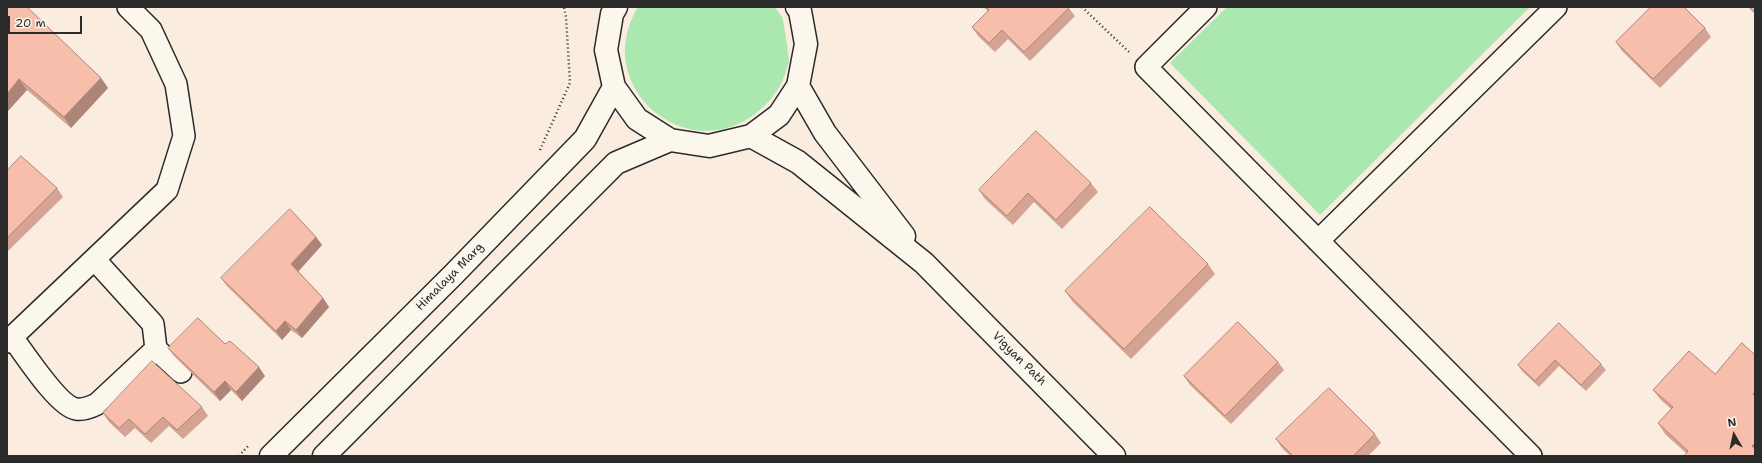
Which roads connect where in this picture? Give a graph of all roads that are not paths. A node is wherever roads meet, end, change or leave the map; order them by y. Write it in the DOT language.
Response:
graph roads {
  1 [pos="128,7"];
  2 [pos="1206,7"];
  3 [pos="1556,7"];
  4 [pos="799,8"];
  5 [pos="612,9"];
  6 [pos="798,86"];
  7 [pos="614,87"];
  8 [pos="751,136"];
  9 [pos="670,140"];
  10 [pos="1318,241"];
  11 [pos="95,260"];
  12 [pos="924,263"];
  13 [pos="9,340"];
  14 [pos="156,349"];
  15 [pos="181,372"];
  16 [pos="270,456"];
  17 [pos="324,456"];
  18 [pos="1114,456"];
  19 [pos="1531,456"];
  1 -- 11 [label="street"];
  2 -- 10 [label="street"];
  3 -- 10 [label="street"];
  4 -- 6 [label="main road"];
  5 -- 7 [label="main road"];
  6 -- 8 [label="main road"];
  6 -- 12 [label="main road, Vigyan Path"];
  7 -- 9 [label="main road"];
  7 -- 16 [label="main road, Himalaya Marg"];
  8 -- 9 [label="main road"];
  8 -- 12 [label="main road, Vigyan Path"];
  9 -- 17 [label="main road"];
  10 -- 19 [label="street"];
  11 -- 13 [label="street"];
  11 -- 14 [label="street"];
  12 -- 18 [label="main road, Vigyan Path"];
  13 -- 14 [label="street"];
  14 -- 15 [label="street"];
}
